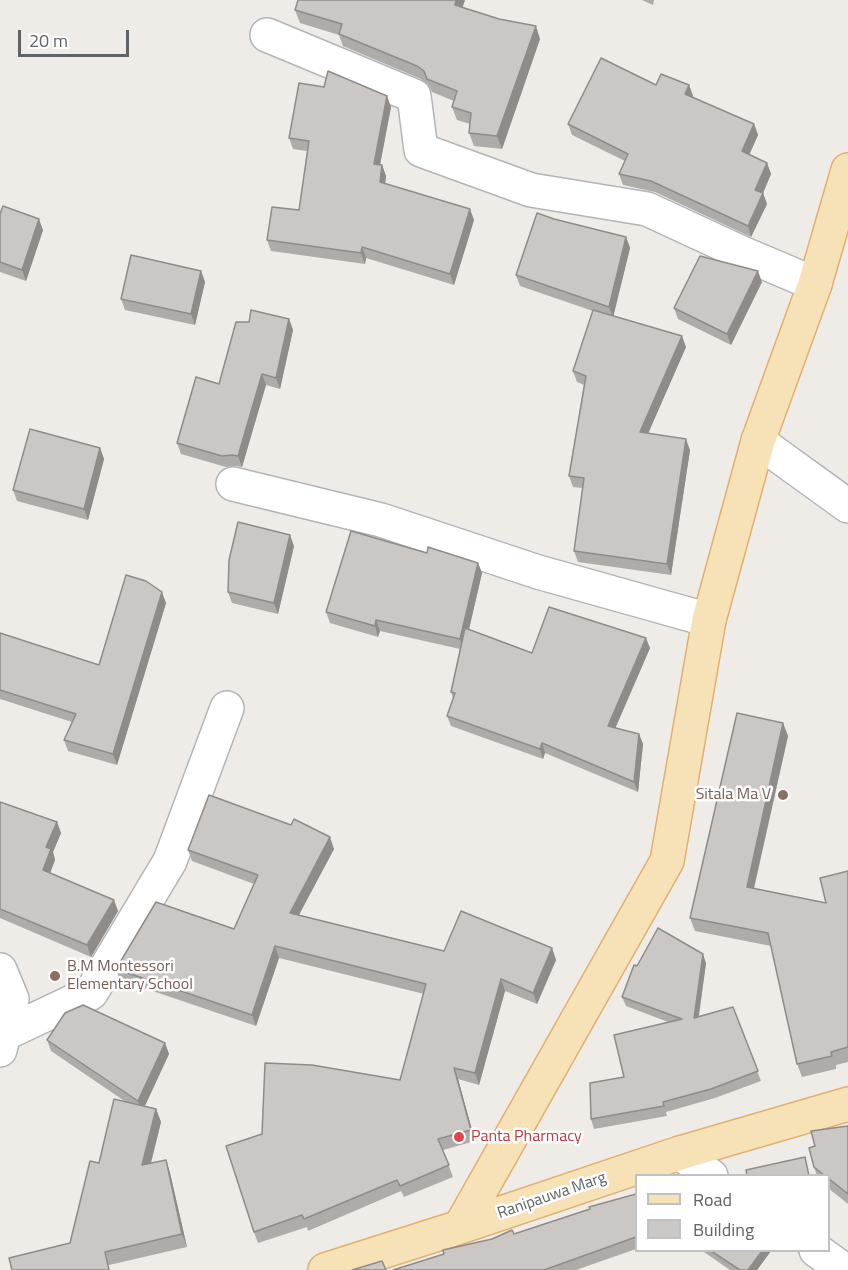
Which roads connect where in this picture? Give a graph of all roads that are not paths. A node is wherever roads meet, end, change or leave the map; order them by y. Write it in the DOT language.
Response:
graph roads {
  1 [pos="267,35"];
  2 [pos="848,170"];
  3 [pos="815,284"];
  4 [pos="758,441"];
  5 [pos="233,483"];
  6 [pos="848,506"];
  7 [pos="709,620"];
  8 [pos="227,708"];
  9 [pos="0,970"];
  10 [pos="2,1043"];
  11 [pos="848,1104"];
  12 [pos="680,1153"];
  13 [pos="708,1174"];
  14 [pos="460,1227"];
  15 [pos="817,1252"];
  16 [pos="325,1270"];
  17 [pos="844,1270"];
  1 -- 3 [label="street"];
  2 -- 3 [label="main road"];
  3 -- 4 [label="main road"];
  4 -- 6 [label="street"];
  4 -- 7 [label="main road"];
  5 -- 7 [label="street"];
  7 -- 14 [label="main road"];
  8 -- 10 [label="street"];
  9 -- 10 [label="street"];
  11 -- 12 [label="main road, Ranipauwa Marg"];
  12 -- 13 [label="street"];
  12 -- 14 [label="main road, Ranipauwa Marg"];
  14 -- 16 [label="main road, Ranipauwa Marg"];
  15 -- 17 [label="street"];
}
